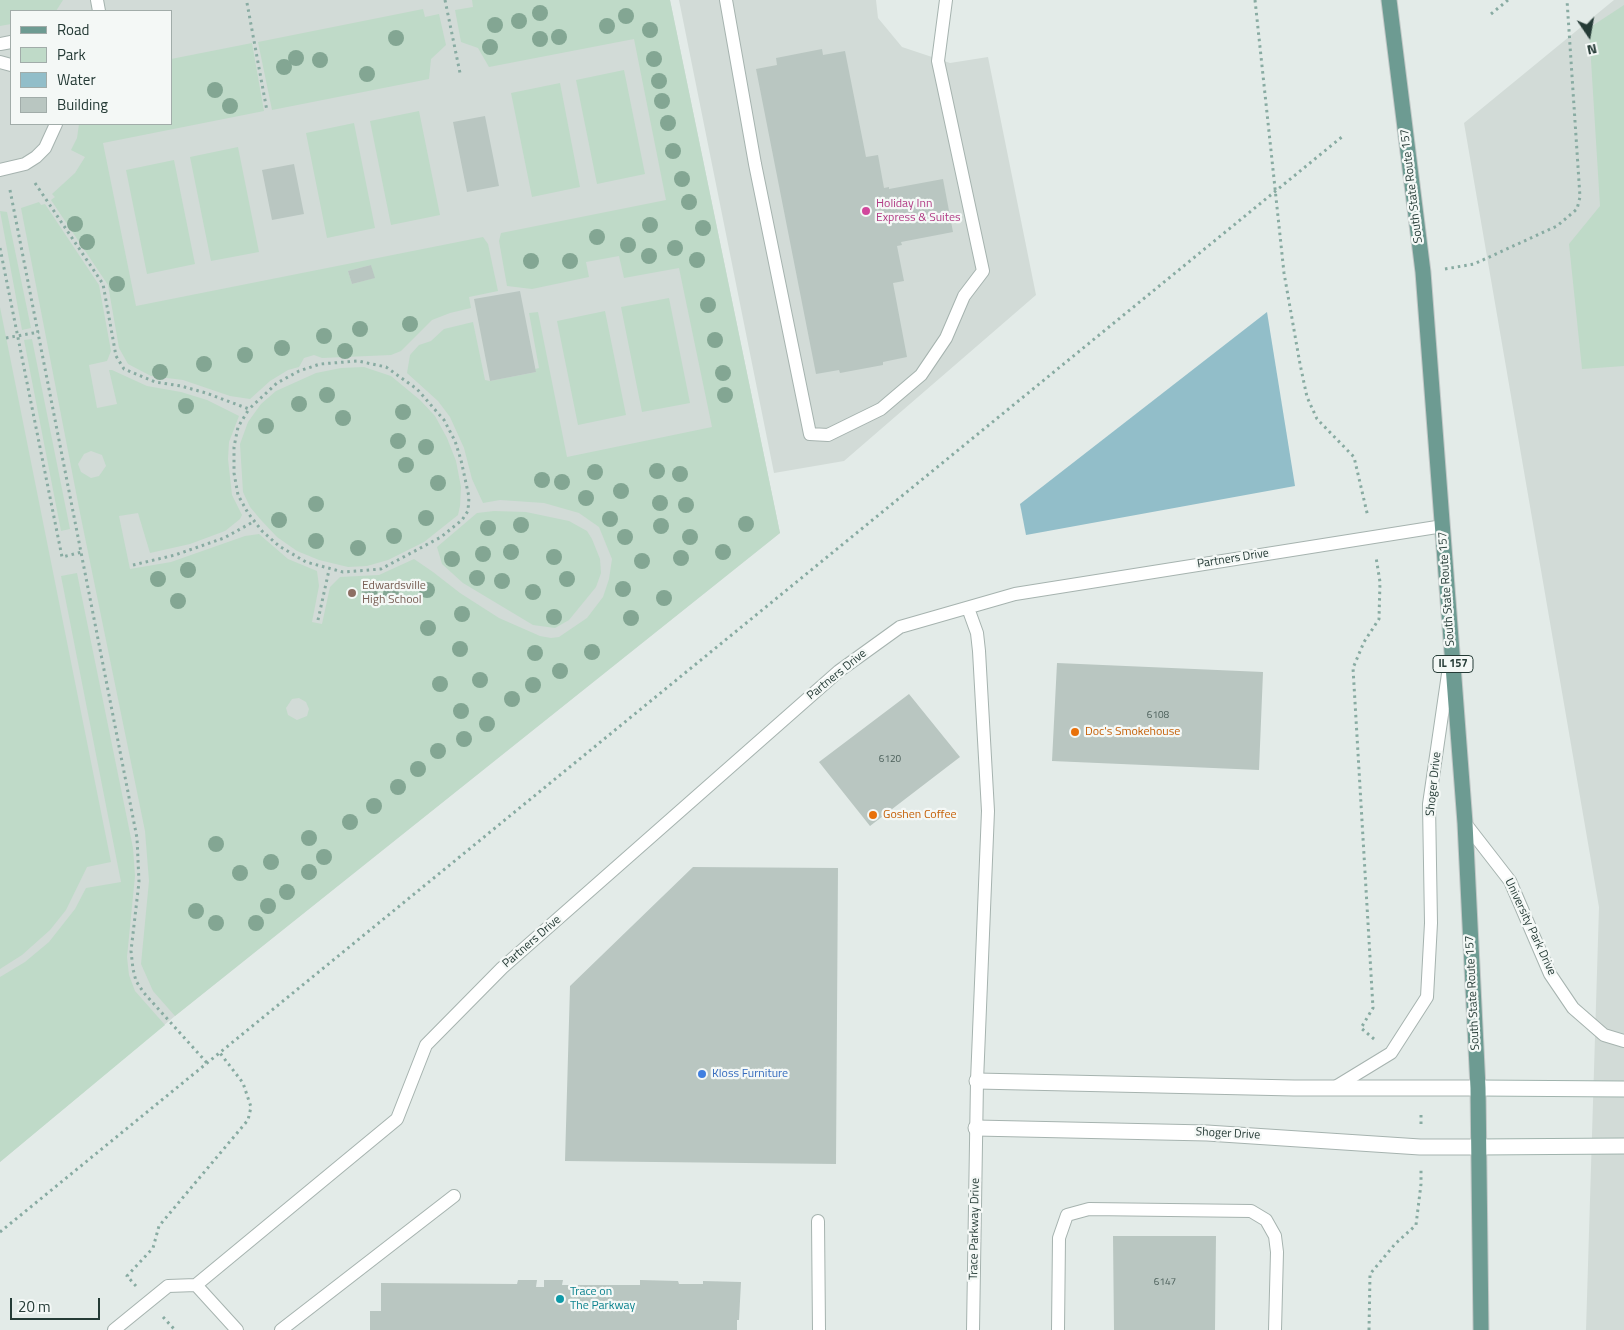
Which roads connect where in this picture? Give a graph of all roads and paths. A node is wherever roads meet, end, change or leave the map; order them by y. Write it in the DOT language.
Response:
graph roads {
  1 [pos="445,0"];
  2 [pos="726,0"];
  3 [pos="946,0"];
  4 [pos="1255,0"];
  5 [pos="1389,0"];
  6 [pos="1508,0"];
  7 [pos="1566,0"];
  8 [pos="247,3"];
  9 [pos="1491,14"];
  10 [pos="460,73"];
  11 [pos="267,111"];
  12 [pos="56,125"];
  13 [pos="1343,136"];
  14 [pos="0,170"];
  15 [pos="34,182"];
  16 [pos="10,190"];
  17 [pos="1276,192"];
  18 [pos="0,248"];
  19 [pos="1423,272"];
  20 [pos="39,332"];
  21 [pos="18,336"];
  22 [pos="6,338"];
  23 [pos="249,409"];
  24 [pos="253,522"];
  25 [pos="1442,526"];
  26 [pos="1372,536"];
  27 [pos="82,552"];
  28 [pos="133,565"];
  29 [pos="329,570"];
  30 [pos="968,608"];
  31 [pos="318,620"];
  32 [pos="1452,647"];
  33 [pos="1465,823"];
  34 [pos="1624,1041"];
  35 [pos="220,1053"];
  36 [pos="1391,1053"];
  37 [pos="207,1063"];
  38 [pos="977,1081"];
  39 [pos="1478,1088"];
  40 [pos="1332,1089"];
  41 [pos="1421,1089"];
  42 [pos="1624,1089"];
  43 [pos="976,1128"];
  44 [pos="1420,1146"];
  45 [pos="1624,1146"];
  46 [pos="1479,1147"];
  47 [pos="454,1196"];
  48 [pos="818,1221"];
  49 [pos="0,1232"];
  50 [pos="196,1285"];
  51 [pos="149,1301"];
  52 [pos="114,1330"];
  53 [pos="175,1330"];
  54 [pos="237,1330"];
  55 [pos="281,1330"];
  56 [pos="819,1330"];
  57 [pos="973,1330"];
  58 [pos="1058,1330"];
  59 [pos="1275,1330"];
  60 [pos="1369,1330"];
  61 [pos="1481,1330"];
  1 -- 10 [label="path"];
  2 -- 3 [label="lane"];
  4 -- 17 [label="path"];
  5 -- 19 [label="main road, South State Route 157 / IL 157"];
  6 -- 9 [label="path"];
  7 -- 19 [label="path"];
  8 -- 11 [label="path"];
  12 -- 14 [label="lane"];
  13 -- 17 [label="path"];
  15 -- 23 [label="path"];
  16 -- 20 [label="path"];
  17 -- 26 [label="path"];
  17 -- 35 [label="path"];
  18 -- 21 [label="path"];
  19 -- 25 [label="main road, South State Route 157 / IL 157"];
  20 -- 21 [label="path"];
  20 -- 27 [label="path"];
  21 -- 22 [label="path"];
  21 -- 27 [label="path"];
  23 -- 24 [label="path"];
  23 -- 29 [label="path"];
  24 -- 28 [label="path"];
  24 -- 29 [label="path"];
  25 -- 26 [label="lane, Partners Drive"];
  25 -- 32 [label="main road, South State Route 157 / IL 157"];
  26 -- 30 [label="lane, Partners Drive"];
  26 -- 36 [label="path"];
  27 -- 37 [label="path"];
  29 -- 31 [label="path"];
  30 -- 38 [label="lane, Trace Parkway Drive"];
  30 -- 50 [label="lane, Partners Drive"];
  32 -- 33 [label="main road, South State Route 157 / IL 157"];
  32 -- 36 [label="lane, Shoger Drive"];
  33 -- 34 [label="lane, University Park Drive"];
  33 -- 39 [label="main road, South State Route 157 / IL 157"];
  35 -- 37 [label="path"];
  35 -- 51 [label="path"];
  36 -- 40 [label="lane, Shoger Drive"];
  37 -- 49 [label="path"];
  38 -- 40 [label="street"];
  38 -- 43 [label="lane, Trace Parkway Drive"];
  39 -- 41 [label="street"];
  39 -- 42 [label="street"];
  39 -- 46 [label="main road, South State Route 157 / IL 157"];
  40 -- 41 [label="street"];
  41 -- 44 [label="path"];
  43 -- 44 [label="street, Shoger Drive"];
  43 -- 57 [label="lane, Trace Parkway Drive"];
  44 -- 46 [label="street, Shoger Drive"];
  44 -- 60 [label="path"];
  45 -- 46 [label="street"];
  46 -- 61 [label="main road, South State Route 157 / IL 157"];
  47 -- 55 [label="lane"];
  48 -- 56 [label="lane"];
  50 -- 51 [label="lane"];
  50 -- 54 [label="lane"];
  51 -- 52 [label="lane"];
  51 -- 53 [label="path"];
  58 -- 59 [label="lane"];
}
